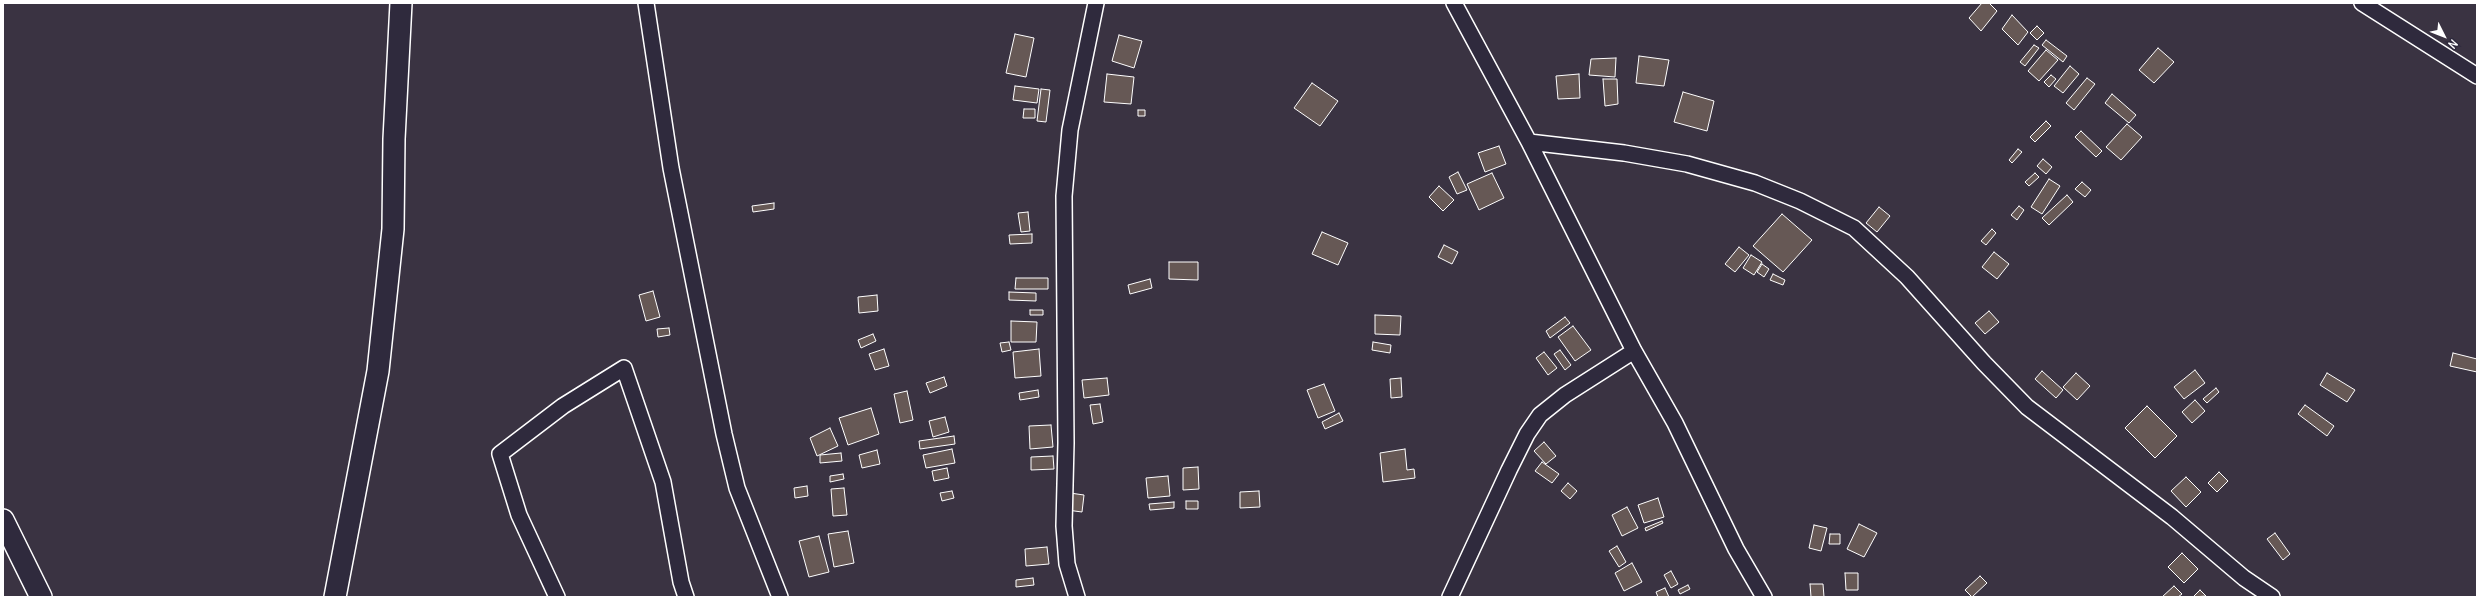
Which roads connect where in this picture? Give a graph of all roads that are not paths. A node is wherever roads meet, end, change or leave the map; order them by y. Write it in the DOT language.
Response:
graph roads {
  1 [pos="401,3"];
  2 [pos="646,3"];
  3 [pos="1096,3"];
  4 [pos="1454,3"];
  5 [pos="2362,3"];
  6 [pos="2477,76"];
  7 [pos="1529,142"];
  8 [pos="1634,351"];
  9 [pos="3,520"];
  10 [pos="41,597"];
  11 [pos="335,597"];
  12 [pos="558,597"];
  13 [pos="686,597"];
  14 [pos="780,597"];
  15 [pos="1077,597"];
  16 [pos="1450,597"];
  17 [pos="1764,597"];
  18 [pos="2272,597"];
  1 -- 11 [label="main road"];
  2 -- 14 [label="street"];
  3 -- 15 [label="street"];
  4 -- 7 [label="street"];
  5 -- 6 [label="street"];
  7 -- 8 [label="street"];
  7 -- 18 [label="street"];
  8 -- 16 [label="street"];
  8 -- 17 [label="street"];
  9 -- 10 [label="main road"];
  12 -- 13 [label="street"];
}
